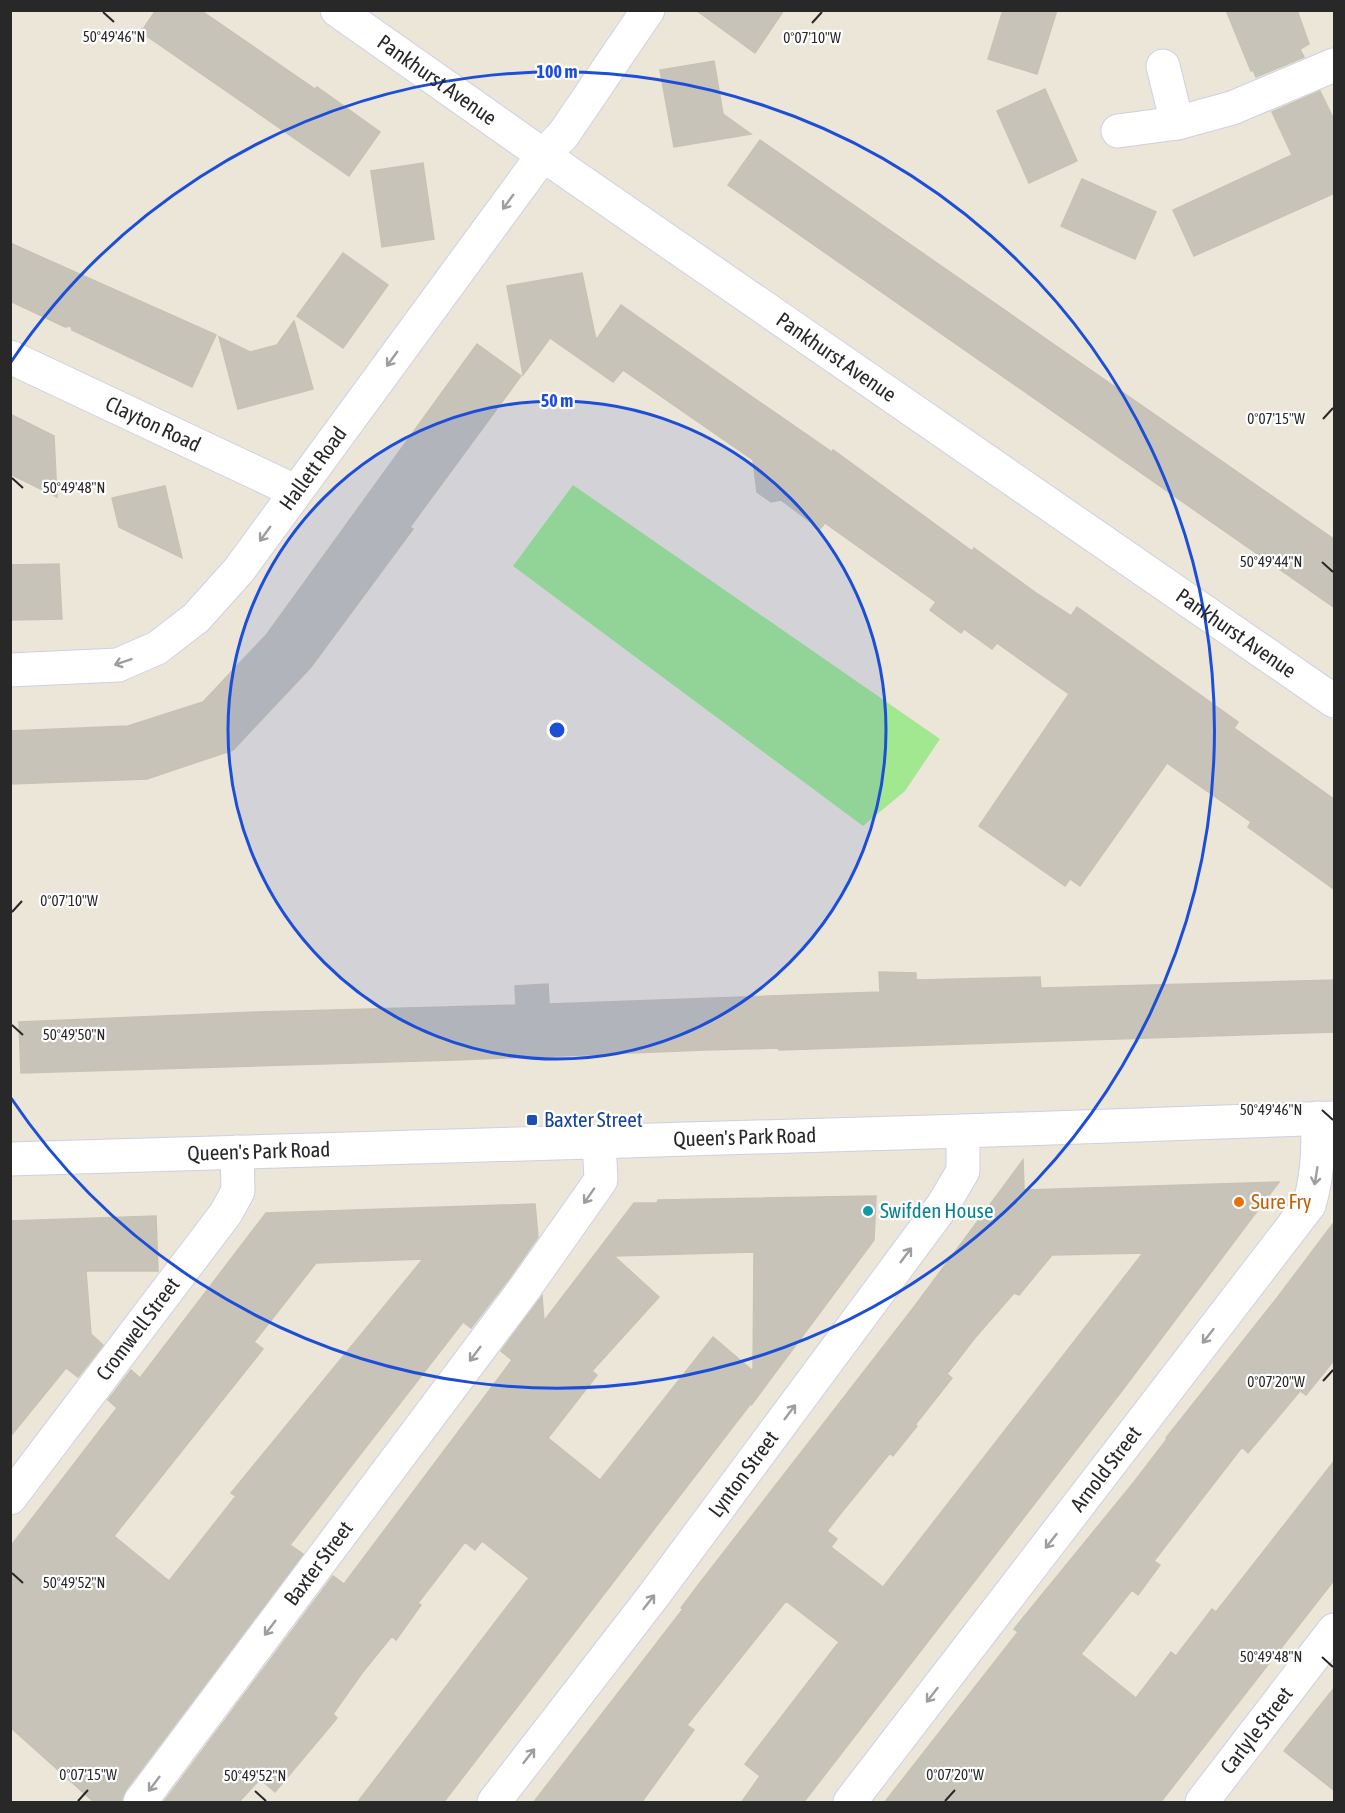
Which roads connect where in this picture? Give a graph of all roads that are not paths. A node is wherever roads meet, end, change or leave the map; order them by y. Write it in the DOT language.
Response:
graph roads {
  1 [pos="337,10"];
  2 [pos="648,10"];
  3 [pos="1335,65"];
  4 [pos="1163,66"];
  5 [pos="1177,123"];
  6 [pos="1118,131"];
  7 [pos="543,155"];
  8 [pos="10,357"];
  9 [pos="294,493"];
  10 [pos="10,670"];
  11 [pos="1335,701"];
  12 [pos="1326,1118"];
  13 [pos="963,1131"];
  14 [pos="599,1141"];
  15 [pos="237,1152"];
  16 [pos="10,1159"];
  17 [pos="10,1498"];
  18 [pos="1335,1630"];
  19 [pos="140,1803"];
  20 [pos="494,1803"];
  21 [pos="850,1803"];
  22 [pos="1202,1803"];
  1 -- 7 [label="street, Pankhurst Avenue"];
  2 -- 7 [label="street, Hallett Road"];
  3 -- 5 [label="street"];
  4 -- 5 [label="street"];
  5 -- 6 [label="street"];
  7 -- 9 [label="street, Hallett Road, one-way"];
  7 -- 11 [label="street, Pankhurst Avenue"];
  8 -- 9 [label="street, Clayton Road"];
  9 -- 10 [label="street, Hallett Road, one-way"];
  12 -- 13 [label="street, Queen's Park Road"];
  12 -- 21 [label="street, Arnold Street, one-way"];
  13 -- 14 [label="street, Queen's Park Road"];
  20 -- 13 [label="street, Lynton Street, one-way"];
  14 -- 15 [label="street, Queen's Park Road"];
  14 -- 19 [label="street, Baxter Street, one-way"];
  15 -- 16 [label="street, Queen's Park Road"];
  15 -- 17 [label="street, Cromwell Street"];
  18 -- 22 [label="street, Carlyle Street"];
}
